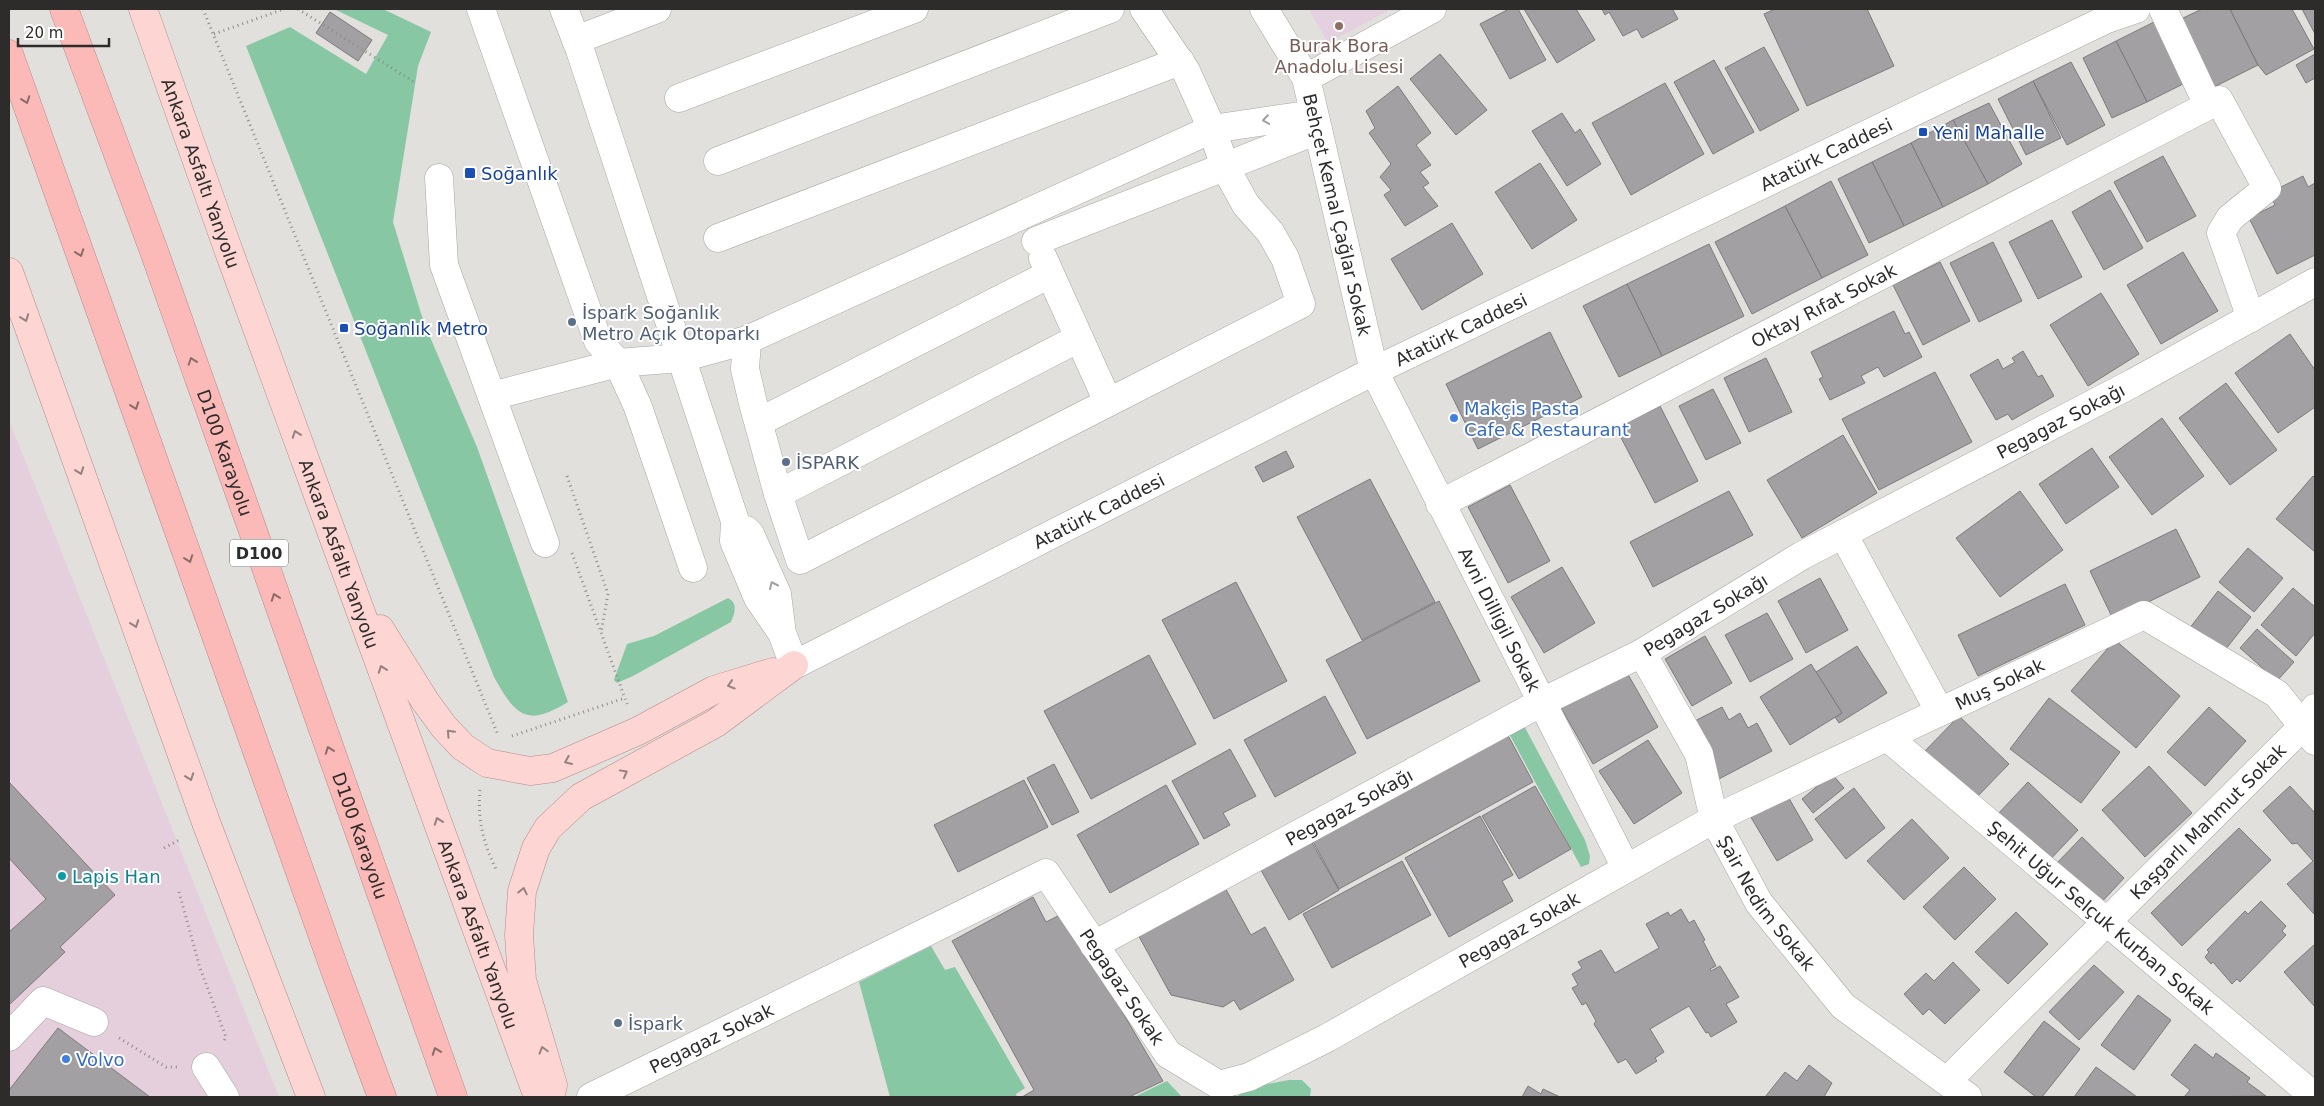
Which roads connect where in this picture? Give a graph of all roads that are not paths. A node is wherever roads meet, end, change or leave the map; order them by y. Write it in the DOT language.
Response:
graph roads {
  1 [pos="64,9"];
  2 [pos="143,9"];
  3 [pos="482,9"];
  4 [pos="564,9"];
  5 [pos="657,9"];
  6 [pos="914,9"];
  7 [pos="1110,9"];
  8 [pos="1144,9"];
  9 [pos="1264,9"];
  10 [pos="1432,9"];
  11 [pos="2136,9"];
  12 [pos="2163,9"];
  13 [pos="2104,14"];
  14 [pos="576,40"];
  15 [pos="9,54"];
  16 [pos="1180,61"];
  17 [pos="1306,78"];
  18 [pos="678,98"];
  19 [pos="2208,105"];
  20 [pos="1316,122"];
  21 [pos="1212,129"];
  22 [pos="718,161"];
  23 [pos="1225,167"];
  24 [pos="439,178"];
  25 [pos="1024,214"];
  26 [pos="718,238"];
  27 [pos="1036,241"];
  28 [pos="9,272"];
  29 [pos="1050,274"];
  30 [pos="2315,282"];
  31 [pos="2251,318"];
  32 [pos="1080,338"];
  33 [pos="747,340"];
  34 [pos="681,358"];
  35 [pos="618,363"];
  36 [pos="1374,372"];
  37 [pos="492,396"];
  38 [pos="1108,402"];
  39 [pos="759,422"];
  40 [pos="778,494"];
  41 [pos="1440,504"];
  42 [pos="1843,534"];
  43 [pos="545,543"];
  44 [pos="692,568"];
  45 [pos="349,579"];
  46 [pos="1642,653"];
  47 [pos="794,665"];
  48 [pos="1542,702"];
  49 [pos="1940,712"];
  50 [pos="2311,725"];
  51 [pos="1887,737"];
  52 [pos="1714,819"];
  53 [pos="1626,868"];
  54 [pos="2107,922"];
  55 [pos="1094,945"];
  56 [pos="94,1022"];
  57 [pos="9,1037"];
  58 [pos="206,1067"];
  59 [pos="1958,1089"];
  60 [pos="1218,1091"];
  61 [pos="225,1097"];
  62 [pos="311,1097"];
  63 [pos="382,1097"];
  64 [pos="453,1097"];
  65 [pos="538,1097"];
  66 [pos="550,1097"];
  67 [pos="592,1097"];
  68 [pos="2315,1097"];
  64 -- 1 [label="highway, D100 Karayolu / D100, one-way"];
  45 -- 2 [label="main road, Ankara Asfaltı Yanyolu, one-way"];
  3 -- 35 [label="street"];
  4 -- 14 [label="street"];
  5 -- 14 [label="street"];
  6 -- 18 [label="street"];
  7 -- 22 [label="street"];
  8 -- 16 [label="street"];
  9 -- 17 [label="street, Behçet Kemal Çağlar Sokak"];
  10 -- 17 [label="street"];
  11 -- 13 [label="street, Atatürk Caddesi"];
  12 -- 19 [label="street"];
  13 -- 36 [label="street, Atatürk Caddesi"];
  14 -- 34 [label="street"];
  15 -- 63 [label="highway, one-way"];
  16 -- 21 [label="street"];
  16 -- 26 [label="street"];
  17 -- 20 [label="street, Behçet Kemal Çağlar Sokak"];
  19 -- 31 [label="street"];
  19 -- 41 [label="street, Oktay Rıfat Sokak"];
  20 -- 21 [label="street, one-way"];
  20 -- 23 [label="street"];
  20 -- 36 [label="street, Behçet Kemal Çağlar Sokak"];
  21 -- 23 [label="street"];
  21 -- 25 [label="street"];
  23 -- 27 [label="street"];
  23 -- 38 [label="street"];
  24 -- 37 [label="street"];
  25 -- 27 [label="street"];
  25 -- 33 [label="street"];
  27 -- 29 [label="street"];
  28 -- 62 [label="main road, one-way"];
  29 -- 32 [label="street"];
  29 -- 39 [label="street"];
  30 -- 31 [label="street, Pegagaz Sokağı"];
  31 -- 42 [label="street, Pegagaz Sokağı"];
  32 -- 38 [label="street"];
  32 -- 40 [label="street"];
  33 -- 34 [label="street"];
  33 -- 39 [label="street"];
  34 -- 35 [label="street"];
  34 -- 47 [label="street"];
  35 -- 37 [label="street"];
  35 -- 44 [label="street"];
  36 -- 41 [label="street, Avni Dilligil Sokak"];
  36 -- 47 [label="street, Atatürk Caddesi"];
  37 -- 43 [label="street"];
  38 -- 40 [label="street"];
  39 -- 40 [label="street"];
  41 -- 48 [label="street, Avni Dilligil Sokak"];
  42 -- 46 [label="street, Pegagaz Sokağı"];
  42 -- 49 [label="street"];
  47 -- 45 [label="main road, one-way"];
  65 -- 45 [label="main road, Ankara Asfaltı Yanyolu, one-way"];
  46 -- 48 [label="street, Pegagaz Sokağı"];
  46 -- 52 [label="street, Şair Nedim Sokak"];
  66 -- 47 [label="main road, one-way"];
  48 -- 53 [label="street, Avni Dilligil Sokak"];
  48 -- 55 [label="street, Pegagaz Sokağı"];
  49 -- 50 [label="street, Muş Sokak"];
  49 -- 51 [label="street, Muş Sokak"];
  50 -- 54 [label="street, Kaşgarlı Mahmut Sokak"];
  51 -- 52 [label="street, Muş Sokak"];
  51 -- 54 [label="street, Şehit Uğur Selçuk Kurban Sokak"];
  52 -- 53 [label="street, Pegagaz Sokak"];
  52 -- 59 [label="street, Şair Nedim Sokak"];
  53 -- 60 [label="street, Pegagaz Sokak"];
  54 -- 59 [label="street, Kaşgarlı Mahmut Sokak"];
  54 -- 68 [label="street, Şehit Uğur Selçuk Kurban Sokak"];
  55 -- 60 [label="street, Pegagaz Sokak"];
  55 -- 67 [label="street, Pegagaz Sokak"];
  56 -- 57 [label="street"];
  58 -- 61 [label="street"];
}
